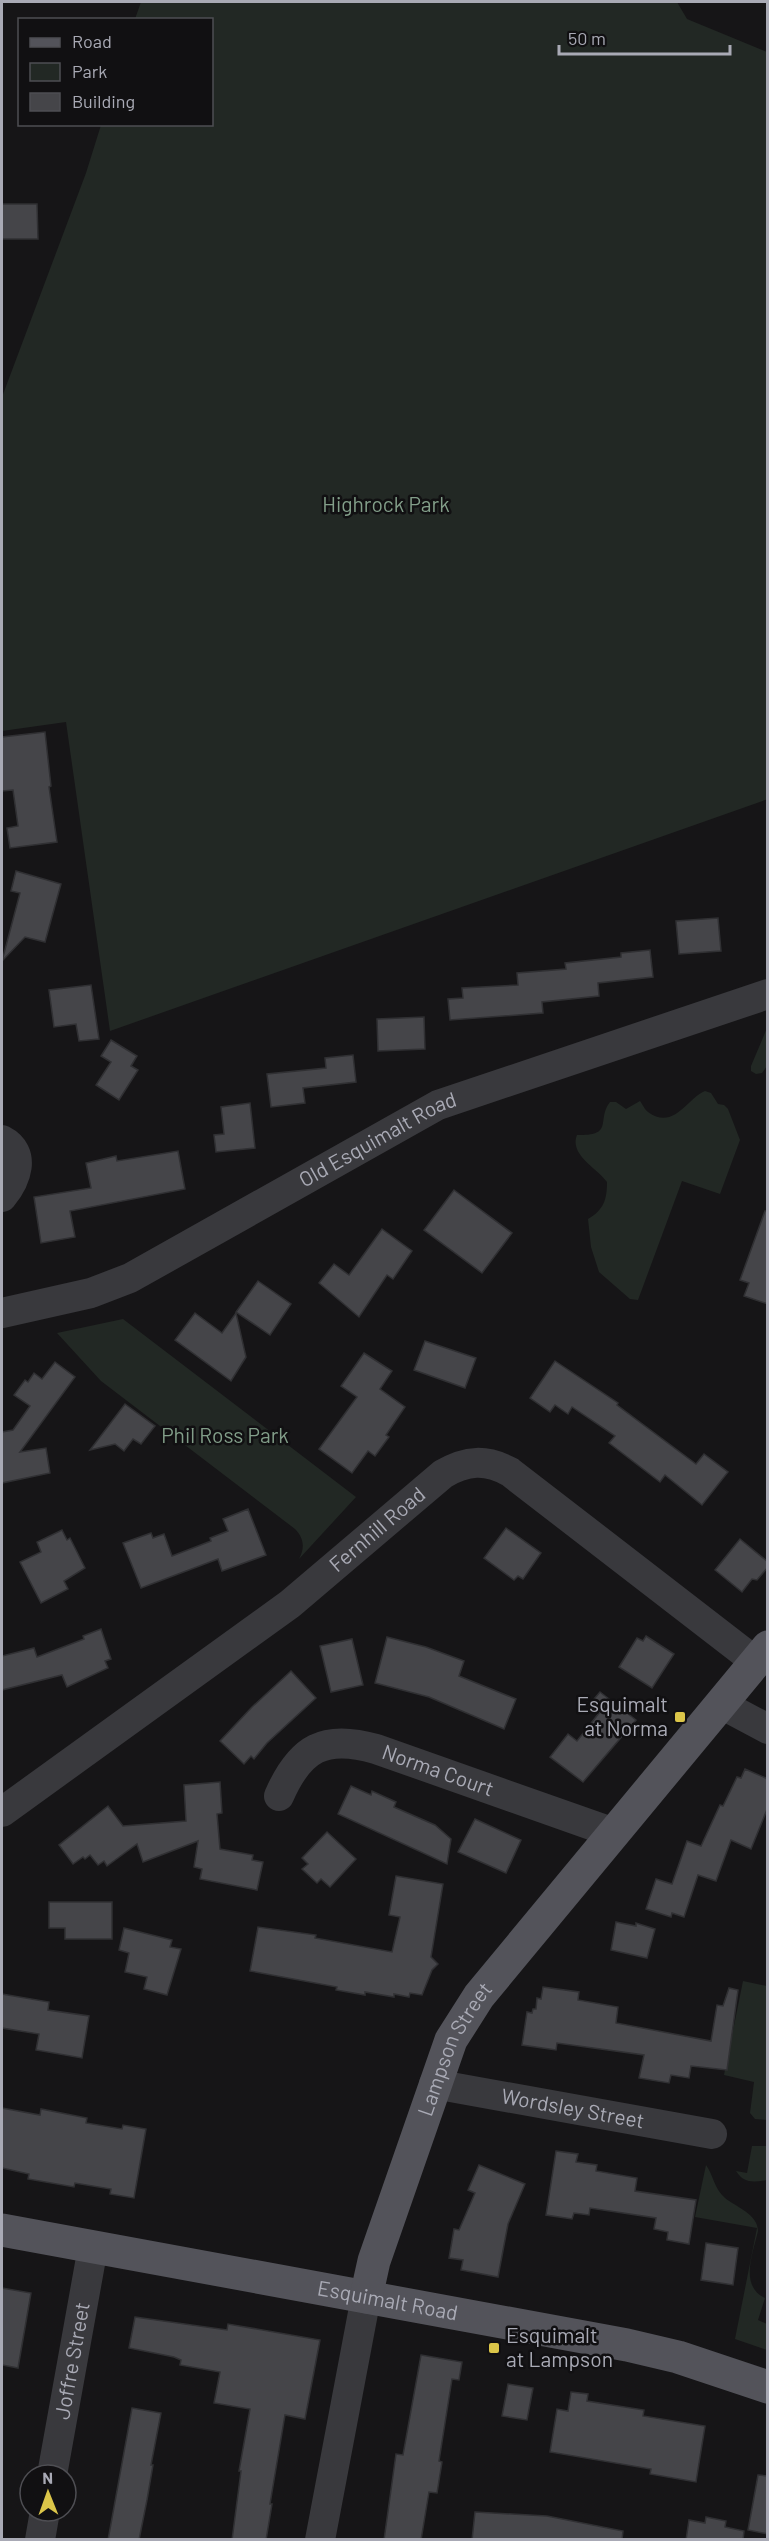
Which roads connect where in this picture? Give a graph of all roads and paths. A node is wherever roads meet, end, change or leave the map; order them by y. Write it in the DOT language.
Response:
graph roads {
  1 [pos="768,994"];
  2 [pos="2,1140"];
  3 [pos="2,1197"];
  4 [pos="2,1313"];
  5 [pos="762,1655"];
  6 [pos="721,1704"];
  7 [pos="768,1729"];
  8 [pos="279,1796"];
  9 [pos="2,1812"];
  10 [pos="614,1833"];
  11 [pos="434,2084"];
  12 [pos="712,2134"];
  13 [pos="2,2230"];
  14 [pos="93,2247"];
  15 [pos="366,2297"];
  16 [pos="768,2386"];
  17 [pos="54,2463"];
  18 [pos="43,2523"];
  19 [pos="40,2540"];
  20 [pos="320,2540"];
  1 -- 4 [label="street, Old Esquimalt Road"];
  2 -- 3 [label="street"];
  5 -- 6 [label="main road, Lampson Street"];
  5 -- 9 [label="street, Fernhill Road"];
  6 -- 7 [label="street"];
  6 -- 10 [label="main road, Lampson Street"];
  8 -- 10 [label="street, Norma Court"];
  10 -- 11 [label="main road, Lampson Street"];
  11 -- 12 [label="street, Wordsley Street"];
  11 -- 15 [label="main road, Lampson Street"];
  13 -- 14 [label="main road, Esquimalt Road"];
  14 -- 15 [label="main road, Esquimalt Road"];
  14 -- 17 [label="street, Joffre Street"];
  15 -- 16 [label="main road, Esquimalt Road"];
  15 -- 20 [label="street, Lampson Street"];
  18 -- 19 [label="street"];
}
